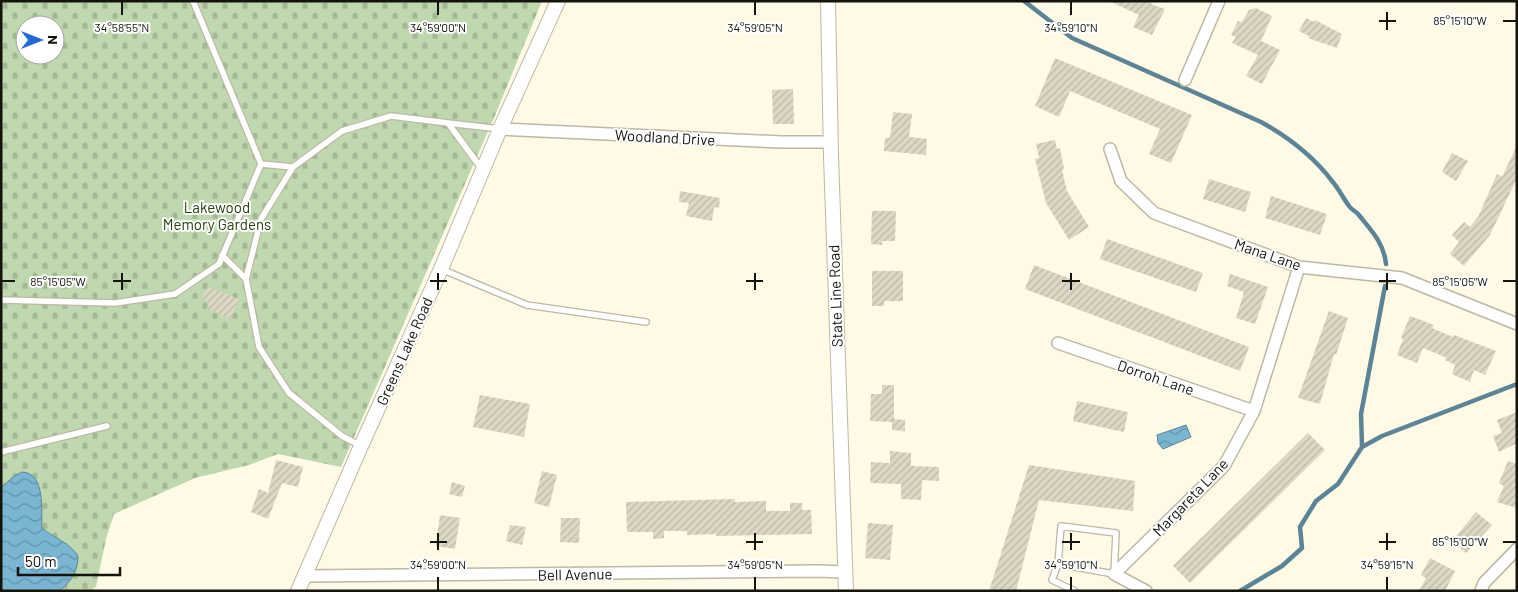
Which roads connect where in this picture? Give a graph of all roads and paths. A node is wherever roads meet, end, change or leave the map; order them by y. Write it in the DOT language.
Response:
graph roads {
  1 [pos="193,1"];
  2 [pos="558,1"];
  3 [pos="828,1"];
  4 [pos="1219,1"];
  5 [pos="1185,80"];
  6 [pos="448,123"];
  7 [pos="500,129"];
  8 [pos="831,142"];
  9 [pos="1110,149"];
  10 [pos="261,164"];
  11 [pos="293,167"];
  12 [pos="483,171"];
  13 [pos="222,256"];
  14 [pos="1300,267"];
  15 [pos="441,269"];
  16 [pos="246,278"];
  17 [pos="1,300"];
  18 [pos="646,322"];
  19 [pos="1517,324"];
  20 [pos="1058,343"];
  21 [pos="1254,411"];
  22 [pos="107,426"];
  23 [pos="361,446"];
  24 [pos="1,452"];
  25 [pos="1517,549"];
  26 [pos="1058,564"];
  27 [pos="845,572"];
  28 [pos="1114,574"];
  29 [pos="306,576"];
  30 [pos="298,591"];
  31 [pos="846,591"];
  32 [pos="1074,591"];
  33 [pos="1146,591"];
  34 [pos="1481,591"];
  1 -- 10 [label="lane"];
  2 -- 7 [label="street, Greens Lake Road"];
  3 -- 8 [label="street, State Line Road"];
  4 -- 5 [label="street"];
  6 -- 7 [label="lane"];
  6 -- 11 [label="lane"];
  6 -- 12 [label="lane"];
  7 -- 8 [label="street, Woodland Drive"];
  7 -- 12 [label="street, Greens Lake Road"];
  8 -- 27 [label="street, State Line Road"];
  9 -- 14 [label="street, Mana Lane"];
  10 -- 11 [label="lane"];
  10 -- 13 [label="lane"];
  11 -- 16 [label="lane"];
  12 -- 15 [label="street, Greens Lake Road"];
  13 -- 16 [label="lane"];
  13 -- 17 [label="lane"];
  14 -- 19 [label="street, Mana Lane"];
  14 -- 21 [label="street, Margareta Lane"];
  15 -- 18 [label="lane"];
  15 -- 23 [label="street, Greens Lake Road"];
  16 -- 23 [label="lane"];
  20 -- 21 [label="street, Dorroh Lane"];
  21 -- 28 [label="street, Margareta Lane"];
  22 -- 24 [label="lane"];
  23 -- 29 [label="street, Greens Lake Road"];
  25 -- 34 [label="street"];
  26 -- 28 [label="lane"];
  26 -- 28 [label="lane"];
  26 -- 32 [label="lane"];
  27 -- 29 [label="street, Bell Avenue"];
  27 -- 31 [label="street, State Line Road"];
  28 -- 33 [label="street"];
  29 -- 30 [label="street, Greens Lake Road"];
}
